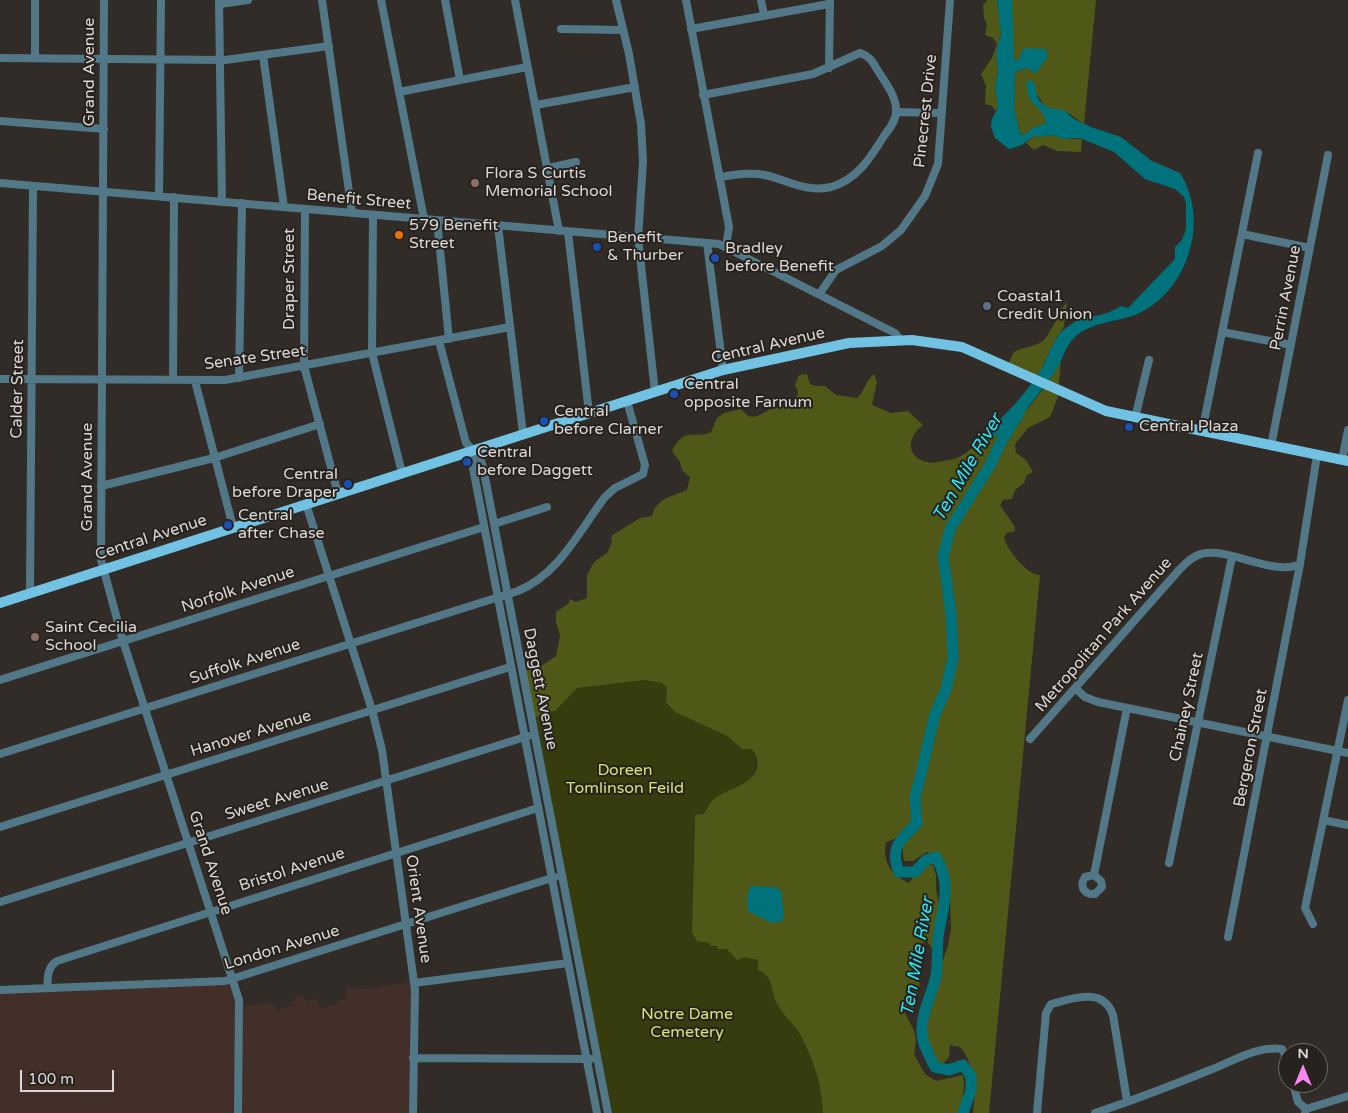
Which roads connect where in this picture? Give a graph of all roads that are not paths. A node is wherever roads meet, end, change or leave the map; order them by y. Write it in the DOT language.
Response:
graph roads {
  1 [pos="35,0"];
  2 [pos="104,0"];
  3 [pos="161,0"];
  4 [pos="248,0"];
  5 [pos="322,0"];
  6 [pos="381,0"];
  7 [pos="445,0"];
  8 [pos="515,0"];
  9 [pos="616,0"];
  10 [pos="686,0"];
  11 [pos="761,0"];
  12 [pos="950,0"];
  13 [pos="220,2"];
  14 [pos="830,2"];
  15 [pos="764,15"];
  16 [pos="561,29"];
  17 [pos="691,29"];
  18 [pos="623,30"];
  19 [pos="329,46"];
  20 [pos="264,55"];
  21 [pos="0,58"];
  22 [pos="35,58"];
  23 [pos="104,59"];
  24 [pos="161,60"];
  25 [pos="220,60"];
  26 [pos="527,67"];
  27 [pos="829,68"];
  28 [pos="460,80"];
  29 [pos="635,87"];
  30 [pos="399,92"];
  31 [pos="703,95"];
  32 [pos="536,105"];
  33 [pos="896,112"];
  34 [pos="942,113"];
  35 [pos="0,121"];
  36 [pos="104,129"];
  37 [pos="1258,154"];
  38 [pos="1328,155"];
  39 [pos="576,162"];
  40 [pos="548,168"];
  41 [pos="719,177"];
  42 [pos="0,184"];
  43 [pos="33,186"];
  44 [pos="103,192"];
  45 [pos="159,196"];
  46 [pos="174,197"];
  47 [pos="222,202"];
  48 [pos="242,203"];
  49 [pos="284,208"];
  50 [pos="305,209"];
  51 [pos="352,212"];
  52 [pos="373,214"];
  53 [pos="424,219"];
  54 [pos="437,220"];
  55 [pos="498,226"];
  56 [pos="559,231"];
  57 [pos="568,232"];
  58 [pos="1242,234"];
  59 [pos="638,238"];
  60 [pos="707,243"];
  61 [pos="726,247"];
  62 [pos="1310,248"];
  63 [pos="820,293"];
  64 [pos="510,327"];
  65 [pos="1222,332"];
  66 [pos="449,339"];
  67 [pos="439,341"];
  68 [pos="901,341"];
  69 [pos="1291,345"];
  70 [pos="372,353"];
  71 [pos="1149,360"];
  72 [pos="304,366"];
  73 [pos="723,370"];
  74 [pos="0,378"];
  75 [pos="239,378"];
  76 [pos="32,379"];
  77 [pos="102,380"];
  78 [pos="172,380"];
  79 [pos="195,381"];
  80 [pos="655,392"];
  81 [pos="627,401"];
  82 [pos="589,413"];
  83 [pos="1135,418"];
  84 [pos="320,424"];
  85 [pos="1348,430"];
  86 [pos="1202,432"];
  87 [pos="523,434"];
  88 [pos="1271,446"];
  89 [pos="472,451"];
  90 [pos="1317,455"];
  91 [pos="214,458"];
  92 [pos="1345,460"];
  93 [pos="402,473"];
  94 [pos="101,486"];
  95 [pos="338,494"];
  96 [pos="306,504"];
  97 [pos="547,507"];
  98 [pos="494,524"];
  99 [pos="233,527"];
  100 [pos="484,527"];
  101 [pos="1232,557"];
  102 [pos="1300,564"];
  103 [pos="103,569"];
  104 [pos="328,576"];
  105 [pos="30,593"];
  106 [pos="508,593"];
  107 [pos="497,597"];
  108 [pos="0,603"];
  109 [pos="123,641"];
  110 [pos="350,644"];
  111 [pos="510,667"];
  112 [pos="0,680"];
  113 [pos="1076,689"];
  114 [pos="1348,700"];
  115 [pos="146,708"];
  116 [pos="1128,708"];
  117 [pos="372,710"];
  118 [pos="1198,722"];
  119 [pos="535,734"];
  120 [pos="1267,736"];
  121 [pos="524,737"];
  122 [pos="1030,739"];
  123 [pos="1338,751"];
  124 [pos="1348,753"];
  125 [pos="0,754"];
  126 [pos="167,775"];
  127 [pos="386,781"];
  128 [pos="538,808"];
  129 [pos="1324,820"];
  130 [pos="1348,825"];
  131 [pos="0,827"];
  132 [pos="189,842"];
  133 [pos="396,852"];
  134 [pos="1169,863"];
  135 [pos="562,875"];
  136 [pos="1094,875"];
  137 [pos="551,879"];
  138 [pos="0,902"];
  139 [pos="211,911"];
  140 [pos="406,924"];
  141 [pos="1313,924"];
  142 [pos="1228,937"];
  143 [pos="568,963"];
  144 [pos="232,979"];
  145 [pos="414,983"];
  146 [pos="47,988"];
  147 [pos="0,990"];
  148 [pos="1278,1049"];
  149 [pos="414,1058"];
  150 [pos="598,1059"];
  151 [pos="587,1060"];
  152 [pos="1296,1093"];
  153 [pos="1348,1096"];
  154 [pos="1127,1101"];
  155 [pos="1306,1111"];
  156 [pos="238,1113"];
  157 [pos="413,1113"];
  158 [pos="597,1113"];
  159 [pos="608,1113"];
  160 [pos="1037,1113"];
  161 [pos="1095,1113"];
  1 -- 22 [label="street"];
  2 -- 23 [label="street, Grand Avenue"];
  3 -- 24 [label="street"];
  4 -- 13 [label="street"];
  5 -- 19 [label="street"];
  6 -- 30 [label="street"];
  7 -- 28 [label="street"];
  8 -- 26 [label="street"];
  9 -- 18 [label="street"];
  10 -- 17 [label="street"];
  11 -- 15 [label="street"];
  12 -- 34 [label="street, Pinecrest Drive"];
  13 -- 25 [label="street"];
  14 -- 15 [label="street"];
  14 -- 27 [label="street"];
  15 -- 17 [label="street"];
  16 -- 18 [label="street"];
  17 -- 31 [label="street"];
  18 -- 29 [label="street"];
  19 -- 20 [label="street"];
  19 -- 51 [label="street"];
  20 -- 25 [label="street"];
  20 -- 49 [label="street"];
  21 -- 22 [label="street"];
  22 -- 23 [label="street"];
  23 -- 24 [label="street"];
  23 -- 36 [label="street, Grand Avenue"];
  24 -- 25 [label="street"];
  24 -- 45 [label="street"];
  25 -- 47 [label="street"];
  26 -- 28 [label="street"];
  26 -- 32 [label="street"];
  27 -- 31 [label="street"];
  27 -- 33 [label="street"];
  28 -- 30 [label="street"];
  29 -- 32 [label="street"];
  29 -- 59 [label="street"];
  30 -- 53 [label="street"];
  31 -- 41 [label="street"];
  32 -- 40 [label="street"];
  33 -- 34 [label="street"];
  33 -- 41 [label="street"];
  34 -- 63 [label="street, Pinecrest Drive"];
  35 -- 36 [label="street"];
  36 -- 44 [label="street, Grand Avenue"];
  37 -- 58 [label="street"];
  38 -- 62 [label="street, Perrin Avenue"];
  39 -- 40 [label="street"];
  40 -- 56 [label="street"];
  41 -- 61 [label="street"];
  42 -- 43 [label="street, Benefit Street"];
  43 -- 44 [label="street, Benefit Street"];
  43 -- 76 [label="street, Calder Street"];
  44 -- 45 [label="street, Benefit Street"];
  44 -- 77 [label="street, Grand Avenue"];
  45 -- 46 [label="street, Benefit Street"];
  46 -- 47 [label="street, Benefit Street"];
  46 -- 78 [label="street"];
  47 -- 48 [label="street, Benefit Street"];
  48 -- 49 [label="street, Benefit Street"];
  48 -- 75 [label="street"];
  49 -- 50 [label="street, Benefit Street"];
  50 -- 51 [label="street, Benefit Street"];
  50 -- 72 [label="street, Draper Street"];
  51 -- 52 [label="street, Benefit Street"];
  52 -- 53 [label="street, Benefit Street"];
  52 -- 70 [label="street"];
  53 -- 54 [label="street, Benefit Street"];
  54 -- 55 [label="street, Benefit Street"];
  54 -- 66 [label="street"];
  55 -- 56 [label="street, Benefit Street"];
  55 -- 64 [label="street"];
  56 -- 57 [label="street, Benefit Street"];
  57 -- 59 [label="street, Benefit Street"];
  57 -- 82 [label="street"];
  58 -- 62 [label="street"];
  58 -- 65 [label="street"];
  59 -- 60 [label="street, Benefit Street"];
  59 -- 80 [label="street"];
  60 -- 61 [label="street, Benefit Street"];
  60 -- 73 [label="street"];
  61 -- 63 [label="street, Benefit Street"];
  62 -- 69 [label="street, Perrin Avenue"];
  63 -- 68 [label="street, Benefit Street"];
  64 -- 66 [label="street, Senate Street"];
  64 -- 87 [label="street"];
  65 -- 69 [label="street"];
  65 -- 86 [label="street"];
  66 -- 67 [label="street, Senate Street"];
  67 -- 70 [label="street, Senate Street"];
  67 -- 89 [label="street, Daggett Avenue"];
  68 -- 73 [label="main road, Central Avenue"];
  68 -- 83 [label="main road, Central Avenue"];
  69 -- 88 [label="street, Perrin Avenue"];
  70 -- 72 [label="street, Senate Street"];
  70 -- 93 [label="street"];
  71 -- 83 [label="street"];
  72 -- 75 [label="street, Senate Street"];
  72 -- 84 [label="street, Draper Street"];
  73 -- 80 [label="main road, Central Avenue"];
  74 -- 76 [label="street, Senate Street"];
  75 -- 79 [label="street, Senate Street"];
  76 -- 77 [label="street, Senate Street"];
  76 -- 105 [label="street, Calder Street"];
  77 -- 78 [label="street, Senate Street"];
  77 -- 94 [label="street, Grand Avenue"];
  78 -- 79 [label="street, Senate Street"];
  79 -- 91 [label="street"];
  80 -- 81 [label="main road, Central Avenue"];
  81 -- 82 [label="main road, Central Avenue"];
  81 -- 106 [label="street, Suffolk Avenue"];
  82 -- 87 [label="main road, Central Avenue"];
  83 -- 86 [label="main road, Central Avenue"];
  84 -- 91 [label="street"];
  84 -- 95 [label="street, Draper Street"];
  85 -- 92 [label="street"];
  86 -- 88 [label="main road, Central Avenue"];
  87 -- 89 [label="main road, Central Avenue"];
  88 -- 90 [label="main road, Central Avenue"];
  89 -- 93 [label="main road, Central Avenue"];
  89 -- 98 [label="street, Daggett Avenue"];
  89 -- 100 [label="street, Daggett Avenue"];
  90 -- 92 [label="main road, Central Avenue"];
  90 -- 102 [label="street"];
  91 -- 94 [label="street"];
  91 -- 99 [label="street"];
  93 -- 95 [label="main road, Central Avenue"];
  94 -- 103 [label="street, Grand Avenue"];
  95 -- 96 [label="main road, Central Avenue"];
  96 -- 99 [label="main road, Central Avenue"];
  96 -- 104 [label="street, Orient Avenue"];
  97 -- 98 [label="street"];
  98 -- 106 [label="street, Daggett Avenue"];
  99 -- 103 [label="main road, Central Avenue"];
  100 -- 104 [label="street, Norfolk Avenue"];
  100 -- 107 [label="street, Daggett Avenue"];
  101 -- 102 [label="street, Metropolitan Park Avenue"];
  101 -- 113 [label="street, Metropolitan Park Avenue"];
  101 -- 118 [label="street, Chainey Street"];
  102 -- 120 [label="street, Bergeron Street"];
  103 -- 105 [label="main road, Central Avenue"];
  103 -- 109 [label="street, Grand Avenue"];
  104 -- 109 [label="street, Norfolk Avenue"];
  104 -- 110 [label="street, Orient Avenue"];
  105 -- 108 [label="main road, Central Avenue"];
  106 -- 107 [label="street, Suffolk Avenue"];
  106 -- 119 [label="street, Daggett Avenue"];
  107 -- 110 [label="street, Suffolk Avenue"];
  107 -- 111 [label="street, Daggett Avenue"];
  109 -- 112 [label="street, Norfolk Avenue"];
  109 -- 115 [label="street, Grand Avenue"];
  110 -- 115 [label="street, Suffolk Avenue"];
  110 -- 117 [label="street, Orient Avenue"];
  111 -- 117 [label="street, Hanover Avenue"];
  111 -- 121 [label="street, Daggett Avenue"];
  113 -- 116 [label="street"];
  113 -- 122 [label="street, Metropolitan Park Avenue"];
  114 -- 123 [label="street"];
  115 -- 125 [label="street, Suffolk Avenue"];
  115 -- 126 [label="street, Grand Avenue"];
  116 -- 118 [label="street"];
  116 -- 136 [label="street"];
  117 -- 126 [label="street, Hanover Avenue"];
  117 -- 127 [label="street, Orient Avenue"];
  118 -- 120 [label="street"];
  118 -- 134 [label="street, Chainey Street"];
  119 -- 121 [label="street, Sweet Avenue"];
  119 -- 135 [label="street, Daggett Avenue"];
  120 -- 123 [label="street"];
  120 -- 142 [label="street, Bergeron Street"];
  121 -- 127 [label="street, Sweet Avenue"];
  121 -- 128 [label="street, Daggett Avenue"];
  123 -- 124 [label="street"];
  123 -- 129 [label="street"];
  126 -- 131 [label="street, Hanover Avenue"];
  126 -- 132 [label="street, Grand Avenue"];
  127 -- 132 [label="street, Sweet Avenue"];
  127 -- 133 [label="street, Orient Avenue"];
  128 -- 133 [label="street, Bristol Avenue"];
  128 -- 137 [label="street, Daggett Avenue"];
  129 -- 130 [label="street"];
  129 -- 141 [label="street"];
  132 -- 138 [label="street, Sweet Avenue"];
  132 -- 139 [label="street, Grand Avenue"];
  133 -- 139 [label="street, Bristol Avenue"];
  133 -- 140 [label="street, Orient Avenue"];
  135 -- 137 [label="street, London Avenue"];
  135 -- 150 [label="street, Daggett Avenue"];
  137 -- 140 [label="street, London Avenue"];
  137 -- 143 [label="street, Daggett Avenue"];
  139 -- 144 [label="street, Grand Avenue"];
  139 -- 146 [label="street, Bristol Avenue"];
  140 -- 144 [label="street, London Avenue"];
  140 -- 145 [label="street, Orient Avenue"];
  143 -- 145 [label="street"];
  143 -- 151 [label="street, Daggett Avenue"];
  144 -- 146 [label="street, London Avenue"];
  144 -- 156 [label="street, Grand Avenue"];
  145 -- 149 [label="street, Orient Avenue"];
  146 -- 147 [label="street, London Avenue"];
  148 -- 154 [label="street"];
  149 -- 151 [label="street"];
  149 -- 157 [label="street, Orient Avenue"];
  150 -- 151 [label="street"];
  150 -- 159 [label="street, Daggett Avenue"];
  151 -- 158 [label="street, Daggett Avenue"];
  152 -- 155 [label="street"];
  153 -- 155 [label="street"];
  154 -- 160 [label="street"];
  154 -- 161 [label="street"];
}
